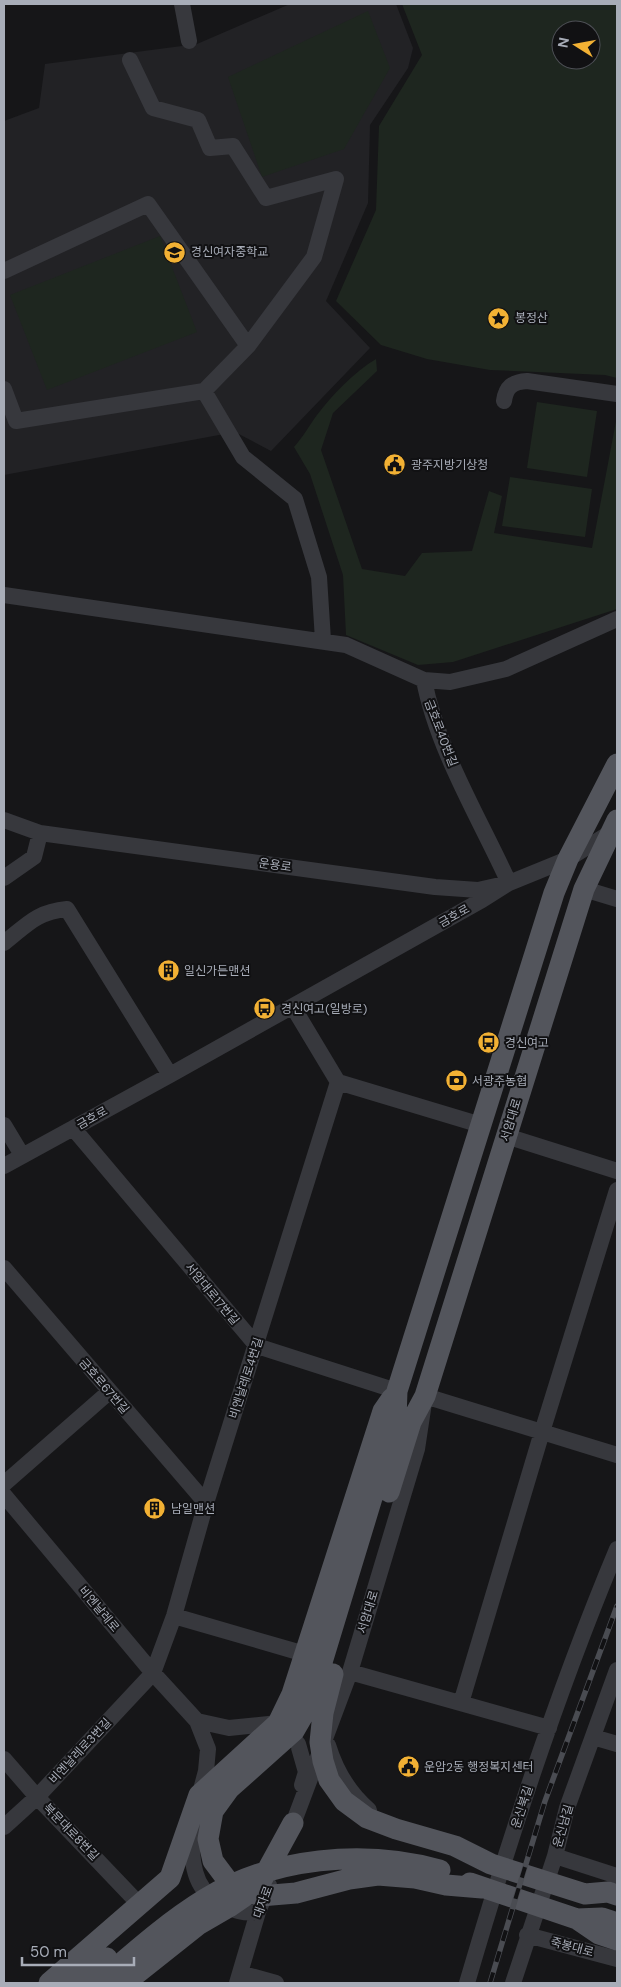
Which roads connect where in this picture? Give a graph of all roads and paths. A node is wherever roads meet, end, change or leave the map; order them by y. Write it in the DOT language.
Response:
graph roads {
  1 [pos="182,4"];
  2 [pos="188,41"];
  3 [pos="130,60"];
  4 [pos="4,271"];
  5 [pos="248,346"];
  6 [pos="4,389"];
  7 [pos="204,391"];
  8 [pos="617,394"];
  9 [pos="504,401"];
  10 [pos="4,595"];
  11 [pos="617,619"];
  12 [pos="323,640"];
  13 [pos="424,680"];
  14 [pos="617,764"];
  15 [pos="4,820"];
  16 [pos="615,827"];
  17 [pos="40,833"];
  18 [pos="568,859"];
  19 [pos="4,878"];
  20 [pos="508,883"];
  21 [pos="584,889"];
  22 [pos="617,899"];
  23 [pos="4,943"];
  24 [pos="293,1007"];
  25 [pos="170,1075"];
  26 [pos="338,1082"];
  27 [pos="4,1125"];
  28 [pos="481,1125"];
  29 [pos="73,1128"];
  30 [pos="506,1136"];
  31 [pos="22,1156"];
  32 [pos="4,1166"];
  33 [pos="617,1172"];
  34 [pos="617,1190"];
  35 [pos="4,1268"];
  36 [pos="256,1346"];
  37 [pos="397,1391"];
  38 [pos="108,1392"];
  39 [pos="425,1396"];
  40 [pos="403,1420"];
  41 [pos="542,1432"];
  42 [pos="617,1456"];
  43 [pos="4,1484"];
  44 [pos="4,1495"];
  45 [pos="206,1503"];
  46 [pos="617,1549"];
  47 [pos="174,1616"];
  48 [pos="305,1654"];
  49 [pos="617,1670"];
  50 [pos="350,1672"];
  51 [pos="153,1673"];
  52 [pos="461,1703"];
  53 [pos="196,1721"];
  54 [pos="278,1723"];
  55 [pos="548,1728"];
  56 [pos="326,1736"];
  57 [pos="593,1737"];
  58 [pos="617,1744"];
  59 [pos="4,1759"];
  60 [pos="199,1795"];
  61 [pos="37,1797"];
  62 [pos="293,1824"];
  63 [pos="4,1827"];
  64 [pos="555,1856"];
  65 [pos="498,1862"];
  66 [pos="617,1876"];
  67 [pos="482,1888"];
  68 [pos="585,1894"];
  69 [pos="617,1895"];
  70 [pos="140,1905"];
  71 [pos="229,1908"];
  72 [pos="617,1908"];
  73 [pos="258,1912"];
  74 [pos="577,1919"];
  75 [pos="617,1923"];
  76 [pos="527,1935"];
  77 [pos="617,1940"];
  78 [pos="617,1960"];
  79 [pos="239,1978"];
  80 [pos="49,1983"];
  81 [pos="76,1983"];
  82 [pos="98,1983"];
  83 [pos="124,1983"];
  84 [pos="276,1983"];
  85 [pos="467,1983"];
  86 [pos="513,1983"];
  1 -- 2 [label="street"];
  3 -- 5 [label="street"];
  4 -- 5 [label="street"];
  5 -- 7 [label="street"];
  6 -- 7 [label="street"];
  7 -- 12 [label="street"];
  8 -- 9 [label="street"];
  10 -- 12 [label="street"];
  11 -- 13 [label="street"];
  12 -- 13 [label="street"];
  13 -- 20 [label="street, 금호로40번길"];
  14 -- 18 [label="main road"];
  15 -- 17 [label="street, 운용로"];
  16 -- 18 [label="street, 금호로"];
  16 -- 21 [label="main road, 서암대로"];
  17 -- 19 [label="street"];
  17 -- 20 [label="street, 운용로"];
  18 -- 20 [label="street, 금호로"];
  18 -- 28 [label="main road"];
  20 -- 24 [label="street, 금호로"];
  21 -- 22 [label="street"];
  21 -- 30 [label="main road, 서암대로"];
  23 -- 25 [label="street"];
  24 -- 25 [label="street, 금호로"];
  24 -- 26 [label="street"];
  25 -- 29 [label="street, 금호로"];
  26 -- 28 [label="street"];
  26 -- 36 [label="street, 비엔날레로4번길"];
  27 -- 31 [label="street"];
  28 -- 37 [label="main road"];
  29 -- 31 [label="street, 금호로"];
  29 -- 36 [label="street, 서암대로17번길"];
  30 -- 33 [label="street"];
  30 -- 39 [label="main road, 서암대로"];
  31 -- 32 [label="street, 금호로"];
  34 -- 41 [label="street"];
  35 -- 38 [label="street, 금호로67번길"];
  36 -- 37 [label="street"];
  36 -- 45 [label="street, 비엔날레로4번길"];
  37 -- 40 [label="main road"];
  37 -- 48 [label="main road"];
  38 -- 43 [label="street"];
  38 -- 45 [label="street, 금호로67번길"];
  39 -- 40 [label="main road, 서암대로"];
  39 -- 41 [label="street"];
  39 -- 50 [label="street, 서암대로"];
  40 -- 65 [label="main road"];
  40 -- 67 [label="main road"];
  41 -- 42 [label="street"];
  41 -- 52 [label="street"];
  44 -- 51 [label="street, 비엔날레로"];
  45 -- 47 [label="street, 비엔날레로4번길"];
  46 -- 55 [label="street, 운신북길"];
  47 -- 48 [label="street"];
  47 -- 51 [label="street, 비엔날레로4번길"];
  48 -- 54 [label="main road"];
  49 -- 57 [label="street, 운신남길"];
  50 -- 52 [label="street"];
  50 -- 56 [label="street, 서암대로"];
  51 -- 53 [label="street, 비엔날레로"];
  51 -- 61 [label="street, 비엔날레로3번길"];
  52 -- 55 [label="street"];
  53 -- 54 [label="street"];
  53 -- 60 [label="street, 비엔날레로"];
  54 -- 60 [label="main road"];
  54 -- 62 [label="street"];
  55 -- 65 [label="street, 운신북길"];
  56 -- 62 [label="street, 서암대로"];
  56 -- 65 [label="street"];
  57 -- 58 [label="street"];
  57 -- 64 [label="street, 운신남길"];
  59 -- 61 [label="street, 북문대로8번길"];
  60 -- 70 [label="main road"];
  60 -- 71 [label="street, 비엔날레로"];
  61 -- 63 [label="street, 비엔날레로3번길"];
  61 -- 70 [label="street, 북문대로8번길"];
  62 -- 71 [label="main road"];
  62 -- 73 [label="street, 대자로"];
  64 -- 66 [label="street"];
  64 -- 76 [label="street, 운신남길"];
  65 -- 68 [label="main road"];
  65 -- 81 [label="main road"];
  65 -- 85 [label="street, 운신북길"];
  67 -- 74 [label="main road"];
  67 -- 82 [label="main road"];
  68 -- 69 [label="main road"];
  68 -- 72 [label="main road"];
  70 -- 80 [label="main road"];
  71 -- 73 [label="street"];
  71 -- 83 [label="main road"];
  73 -- 79 [label="street, 대자로"];
  74 -- 75 [label="main road"];
  74 -- 77 [label="main road"];
  76 -- 78 [label="street, 죽봉대로"];
  76 -- 86 [label="street, 운신남길"];
  79 -- 84 [label="street"];
}
